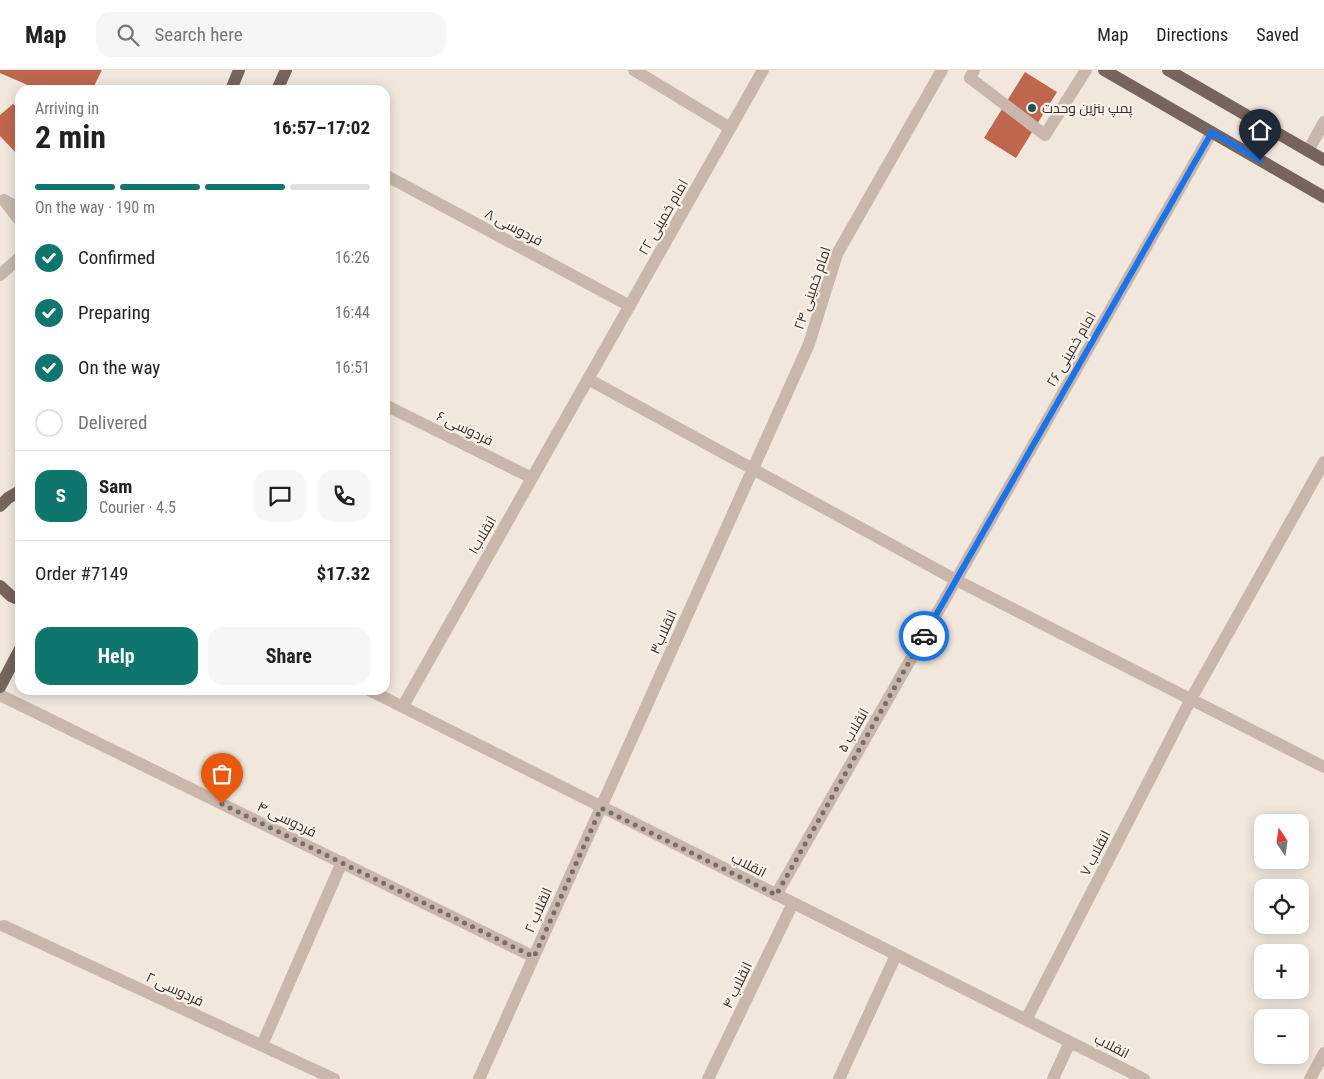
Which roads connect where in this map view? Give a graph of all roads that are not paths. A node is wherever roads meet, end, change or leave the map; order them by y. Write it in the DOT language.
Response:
graph roads {
  1 [pos="239,70"];
  2 [pos="286,70"];
  3 [pos="634,70"];
  4 [pos="763,70"];
  5 [pos="942,70"];
  6 [pos="974,70"];
  7 [pos="1086,70"];
  8 [pos="1104,70"];
  9 [pos="1168,70"];
  10 [pos="232,85"];
  11 [pos="279,85"];
  12 [pos="1324,122"];
  13 [pos="730,128"];
  14 [pos="1212,132"];
  15 [pos="1308,151"];
  16 [pos="1324,160"];
  17 [pos="390,178"];
  18 [pos="2,197"];
  19 [pos="1324,197"];
  20 [pos="15,205"];
  21 [pos="15,214"];
  22 [pos="15,261"];
  23 [pos="0,275"];
  24 [pos="630,306"];
  25 [pos="588,379"];
  26 [pos="390,407"];
  27 [pos="1324,462"];
  28 [pos="753,469"];
  29 [pos="532,478"];
  30 [pos="15,494"];
  31 [pos="0,506"];
  32 [pos="956,580"];
  33 [pos="0,586"];
  34 [pos="15,598"];
  35 [pos="15,658"];
  36 [pos="0,687"];
  37 [pos="0,695"];
  38 [pos="380,695"];
  39 [pos="1191,699"];
  40 [pos="403,706"];
  41 [pos="1324,767"];
  42 [pos="601,808"];
  43 [pos="342,862"];
  44 [pos="776,895"];
  45 [pos="793,903"];
  46 [pos="4,926"];
  47 [pos="896,955"];
  48 [pos="534,957"];
  49 [pos="1026,1020"];
  50 [pos="1070,1042"];
  51 [pos="262,1045"];
  52 [pos="1324,1054"];
  53 [pos="334,1079"];
  54 [pos="479,1079"];
  55 [pos="708,1079"];
  56 [pos="839,1079"];
  57 [pos="1053,1079"];
  58 [pos="1144,1079"];
  59 [pos="1310,1079"];
  1 -- 10 [label="main road"];
  2 -- 11 [label="main road"];
  3 -- 13 [label="street"];
  4 -- 13 [label="street, امام خمینی ۲۲"];
  5 -- 28 [label="street, امام خمینی ۲۴"];
  6 -- 7 [label="street"];
  8 -- 14 [label="main road"];
  9 -- 15 [label="main road"];
  12 -- 15 [label="street"];
  13 -- 24 [label="street, امام خمینی ۲۲"];
  14 -- 19 [label="main road"];
  14 -- 32 [label="street, امام خمینی ۲۶"];
  15 -- 16 [label="main road"];
  17 -- 24 [label="street, فردوسی ۸"];
  18 -- 20 [label="street"];
  18 -- 21 [label="street"];
  22 -- 23 [label="street"];
  24 -- 25 [label="street, امام خمینی ۲۲"];
  25 -- 28 [label="street"];
  25 -- 29 [label="street, انقلاب۱"];
  26 -- 29 [label="street, فردوسی ۶"];
  27 -- 39 [label="street, انقلاب ۷"];
  28 -- 32 [label="street"];
  28 -- 42 [label="street, انقلاب۳"];
  29 -- 40 [label="street, انقلاب۱"];
  30 -- 31 [label="main road"];
  32 -- 39 [label="street"];
  32 -- 44 [label="street, انقلاب ۵"];
  33 -- 34 [label="main road"];
  35 -- 36 [label="main road"];
  37 -- 43 [label="street, فردوسی ۴"];
  38 -- 40 [label="street, انقلاب"];
  39 -- 41 [label="street"];
  39 -- 49 [label="street, انقلاب ۷"];
  40 -- 42 [label="street, انقلاب"];
  42 -- 44 [label="street, انقلاب"];
  42 -- 48 [label="street, انقلاب ۲"];
  43 -- 48 [label="street, فردوسی ۴"];
  43 -- 51 [label="street"];
  44 -- 45 [label="street, انقلاب"];
  45 -- 47 [label="street, انقلاب"];
  45 -- 55 [label="street, انقلاب ۴"];
  46 -- 51 [label="street, فردوسی ۲"];
  47 -- 49 [label="street, انقلاب"];
  47 -- 56 [label="street"];
  48 -- 54 [label="street, انقلاب ۲"];
  49 -- 50 [label="street, انقلاب"];
  50 -- 57 [label="street"];
  50 -- 58 [label="street, انقلاب"];
  51 -- 53 [label="street, فردوسی ۲"];
  52 -- 59 [label="street"];
}
